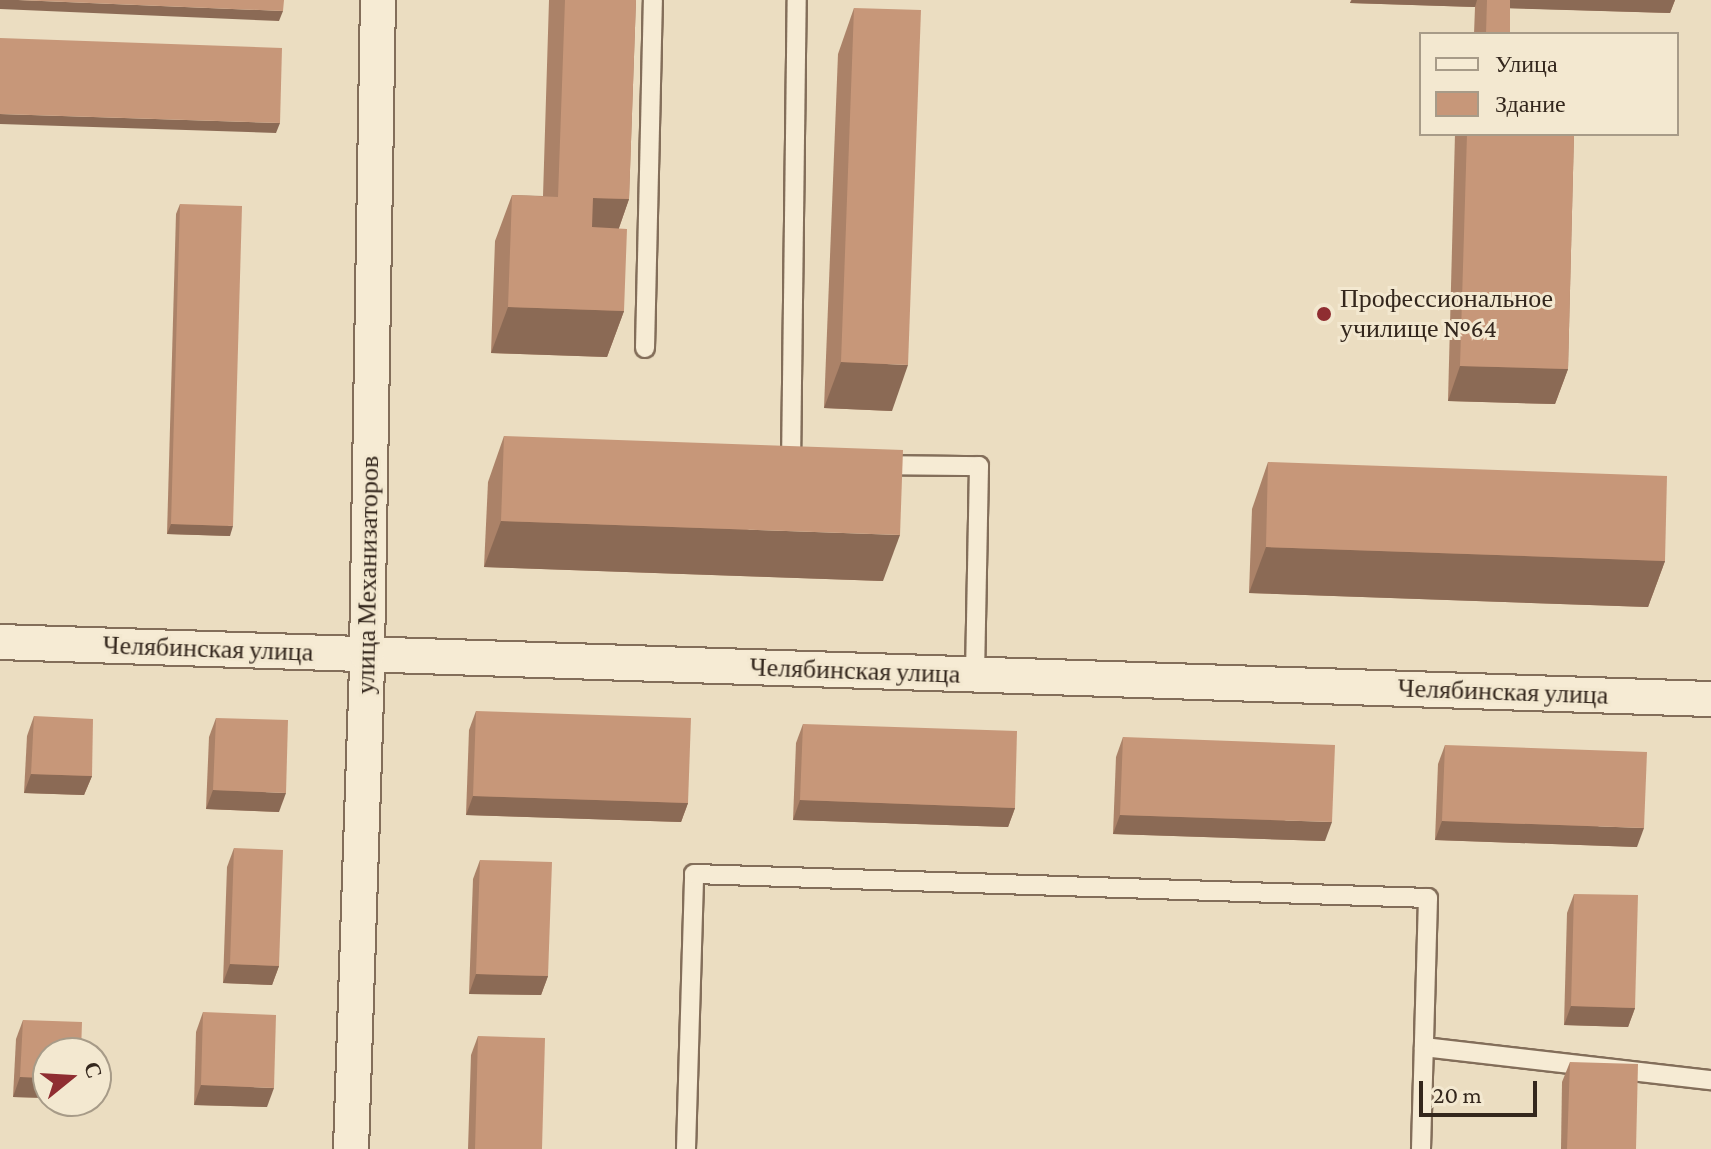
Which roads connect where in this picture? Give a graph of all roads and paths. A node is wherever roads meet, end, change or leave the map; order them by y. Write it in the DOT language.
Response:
graph roads {
  1 [pos="378,0"];
  2 [pos="653,0"];
  3 [pos="797,0"];
  4 [pos="645,348"];
  5 [pos="791,465"];
  6 [pos="854,465"];
  7 [pos="0,642"];
  8 [pos="367,654"];
  9 [pos="975,675"];
  10 [pos="1711,699"];
  11 [pos="1424,1047"];
  12 [pos="1711,1080"];
  13 [pos="351,1149"];
  14 [pos="686,1149"];
  15 [pos="1421,1149"];
  1 -- 8 [label="street, улица Механизаторов"];
  2 -- 4 [label="lane"];
  3 -- 5 [label="lane"];
  6 -- 9 [label="lane"];
  7 -- 8 [label="street, Челябинская улица"];
  8 -- 9 [label="street, Челябинская улица"];
  8 -- 13 [label="street, улица Механизаторов"];
  9 -- 10 [label="street, Челябинская улица"];
  11 -- 12 [label="lane"];
  11 -- 14 [label="lane"];
  11 -- 15 [label="lane"];
}
